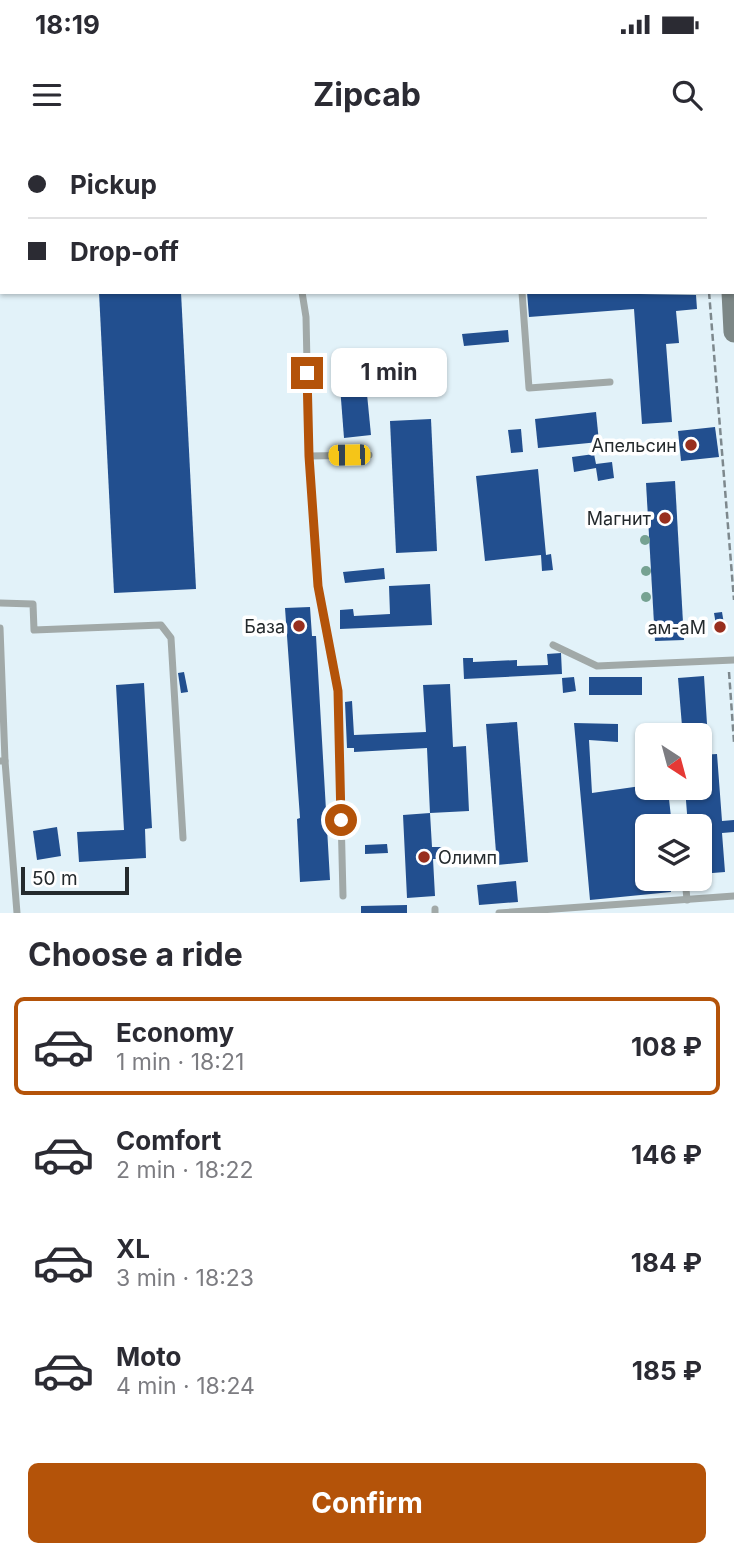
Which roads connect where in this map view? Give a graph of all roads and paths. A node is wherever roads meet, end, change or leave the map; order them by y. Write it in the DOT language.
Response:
graph roads {
  1 [pos="302,294"];
  2 [pos="522,294"];
  3 [pos="709,294"];
  4 [pos="732,294"];
  5 [pos="734,332"];
  6 [pos="610,382"];
  7 [pos="369,455"];
  8 [pos="309,456"];
  9 [pos="734,600"];
  10 [pos="0,603"];
  11 [pos="0,628"];
  12 [pos="553,645"];
  13 [pos="731,660"];
  14 [pos="734,742"];
  15 [pos="3,761"];
  16 [pos="183,838"];
  17 [pos="686,891"];
  18 [pos="343,896"];
  19 [pos="734,896"];
  20 [pos="687,900"];
  21 [pos="17,913"];
  22 [pos="499,913"];
  1 -- 8 [label="lane"];
  2 -- 6 [label="lane"];
  3 -- 9 [label="path"];
  4 -- 5 [label="street"];
  7 -- 8 [label="lane"];
  8 -- 18 [label="lane"];
  10 -- 16 [label="lane"];
  11 -- 15 [label="lane"];
  12 -- 13 [label="lane"];
  13 -- 14 [label="path"];
  15 -- 21 [label="lane"];
  17 -- 20 [label="lane"];
  19 -- 20 [label="lane"];
  20 -- 22 [label="lane"];
}
